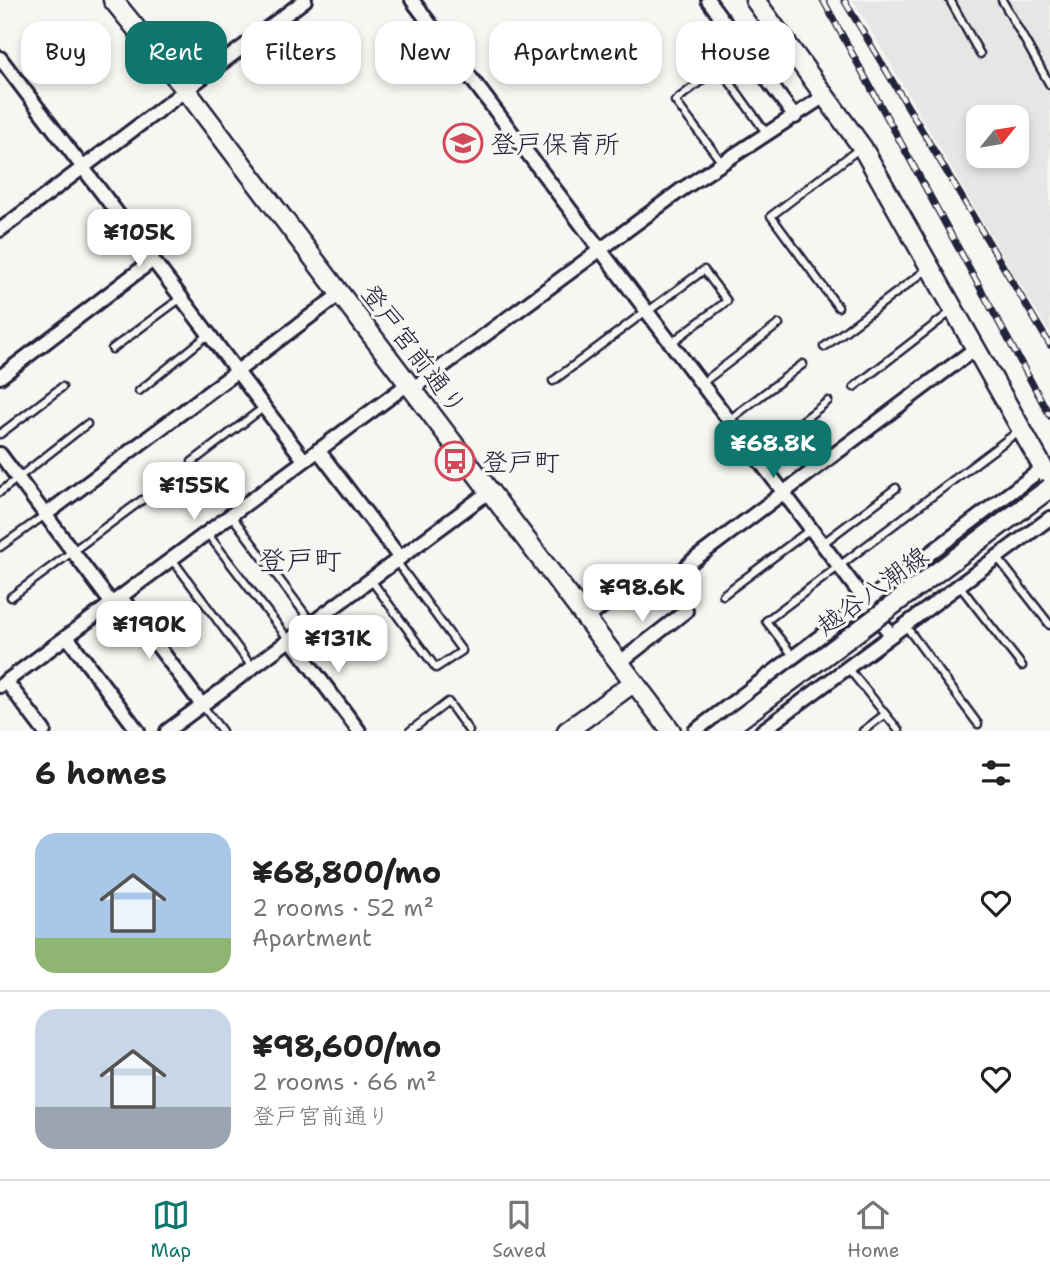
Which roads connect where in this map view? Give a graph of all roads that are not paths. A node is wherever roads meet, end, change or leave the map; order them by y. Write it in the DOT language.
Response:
graph roads {
  1 [pos="113,0"];
  2 [pos="306,0"];
  3 [pos="411,0"];
  4 [pos="708,0"];
  5 [pos="755,0"];
  6 [pos="950,0"];
  7 [pos="1002,0"];
  8 [pos="980,54"];
  9 [pos="0,58"];
  10 [pos="1050,85"];
  11 [pos="186,90"];
  12 [pos="826,95"];
  13 [pos="795,117"];
  14 [pos="767,134"];
  15 [pos="862,147"];
  16 [pos="723,164"];
  17 [pos="83,167"];
  18 [pos="0,230"];
  19 [pos="599,249"];
  20 [pos="153,260"];
  21 [pos="930,267"];
  22 [pos="340,294"];
  23 [pos="181,298"];
  24 [pos="838,307"];
  25 [pos="954,310"];
  26 [pos="647,311"];
  27 [pos="779,324"];
  28 [pos="209,334"];
  29 [pos="671,343"];
  30 [pos="824,346"];
  31 [pos="976,348"];
  32 [pos="113,349"];
  33 [pos="803,364"];
  34 [pos="237,371"];
  35 [pos="0,377"];
  36 [pos="553,381"];
  37 [pos="701,384"];
  38 [pos="410,386"];
  39 [pos="62,387"];
  40 [pos="854,387"];
  41 [pos="139,391"];
  42 [pos="828,401"];
  43 [pos="264,407"];
  44 [pos="729,420"];
  45 [pos="87,424"];
  46 [pos="1022,429"];
  47 [pos="0,434"];
  48 [pos="318,450"];
  49 [pos="0,454"];
  50 [pos="756,457"];
  51 [pos="304,460"];
  52 [pos="192,461"];
  53 [pos="1047,474"];
  54 [pos="18,478"];
  55 [pos="896,488"];
  56 [pos="1050,488"];
  57 [pos="490,491"];
  58 [pos="0,492"];
  59 [pos="783,493"];
  60 [pos="142,500"];
  61 [pos="45,515"];
  62 [pos="231,516"];
  63 [pos="1050,518"];
  64 [pos="811,529"];
  65 [pos="207,533"];
  66 [pos="822,544"];
  67 [pos="0,547"];
  68 [pos="73,551"];
  69 [pos="996,557"];
  70 [pos="172,559"];
  71 [pos="398,559"];
  72 [pos="839,566"];
  73 [pos="370,580"];
  74 [pos="668,585"];
  75 [pos="959,585"];
  76 [pos="723,595"];
  77 [pos="11,597"];
  78 [pos="117,600"];
  79 [pos="867,604"];
  80 [pos="586,618"];
  81 [pos="312,623"];
  82 [pos="905,625"];
  83 [pos="1050,625"];
  84 [pos="891,635"];
  85 [pos="68,638"];
  86 [pos="290,640"];
  87 [pos="794,657"];
  88 [pos="619,663"];
  89 [pos="1022,666"];
  90 [pos="253,667"];
  91 [pos="848,668"];
  92 [pos="634,682"];
  93 [pos="3,683"];
  94 [pos="202,705"];
  95 [pos="885,714"];
  96 [pos="978,724"];
  97 [pos="767,729"];
  98 [pos="44,731"];
  99 [pos="138,731"];
  100 [pos="167,731"];
  101 [pos="222,731"];
  102 [pos="359,731"];
  103 [pos="410,731"];
  104 [pos="470,731"];
  105 [pos="568,731"];
  106 [pos="671,731"];
  107 [pos="695,731"];
  108 [pos="724,731"];
  109 [pos="863,731"];
  110 [pos="899,731"];
  1 -- 11 [label="street, 登戸宮前通り"];
  2 -- 11 [label="street"];
  3 -- 19 [label="street"];
  4 -- 13 [label="street"];
  5 -- 12 [label="street"];
  6 -- 8 [label="lane"];
  7 -- 10 [label="lane"];
  9 -- 17 [label="street"];
  11 -- 17 [label="street"];
  11 -- 22 [label="street, 登戸宮前通り"];
  12 -- 13 [label="street"];
  12 -- 15 [label="street"];
  13 -- 14 [label="street"];
  14 -- 16 [label="street"];
  14 -- 16 [label="lane"];
  15 -- 21 [label="street"];
  15 -- 24 [label="lane"];
  16 -- 19 [label="street"];
  17 -- 18 [label="street"];
  17 -- 20 [label="street"];
  19 -- 26 [label="street"];
  19 -- 38 [label="street"];
  20 -- 23 [label="street"];
  20 -- 35 [label="street"];
  21 -- 25 [label="street"];
  21 -- 30 [label="lane"];
  22 -- 34 [label="street"];
  22 -- 38 [label="street, 登戸宮前通り"];
  23 -- 28 [label="street"];
  23 -- 32 [label="lane"];
  25 -- 31 [label="street"];
  25 -- 40 [label="lane"];
  26 -- 29 [label="street"];
  26 -- 29 [label="lane"];
  26 -- 36 [label="lane"];
  27 -- 37 [label="lane"];
  28 -- 34 [label="street"];
  28 -- 41 [label="lane"];
  29 -- 37 [label="street"];
  31 -- 46 [label="street"];
  31 -- 59 [label="street"];
  33 -- 44 [label="lane"];
  34 -- 43 [label="street"];
  34 -- 61 [label="street"];
  37 -- 44 [label="street"];
  38 -- 48 [label="street"];
  38 -- 57 [label="street, 登戸宮前通り"];
  39 -- 47 [label="lane"];
  42 -- 50 [label="lane"];
  43 -- 51 [label="street"];
  43 -- 52 [label="lane"];
  44 -- 50 [label="street"];
  45 -- 54 [label="lane"];
  46 -- 53 [label="street"];
  46 -- 72 [label="lane"];
  48 -- 51 [label="street"];
  48 -- 71 [label="street"];
  49 -- 54 [label="street"];
  50 -- 59 [label="street"];
  51 -- 62 [label="street"];
  53 -- 79 [label="street"];
  54 -- 58 [label="lane"];
  54 -- 61 [label="street"];
  55 -- 66 [label="lane"];
  56 -- 108 [label="street, 越谷八潮線, bridge"];
  57 -- 71 [label="street"];
  57 -- 80 [label="street, 登戸宮前通り"];
  59 -- 64 [label="street"];
  59 -- 74 [label="street"];
  60 -- 68 [label="lane"];
  61 -- 67 [label="lane"];
  61 -- 68 [label="street"];
  62 -- 65 [label="street"];
  62 -- 81 [label="lane"];
  63 -- 69 [label="street"];
  64 -- 66 [label="street"];
  64 -- 76 [label="lane"];
  65 -- 70 [label="street"];
  65 -- 86 [label="lane"];
  66 -- 72 [label="street"];
  68 -- 77 [label="lane"];
  68 -- 78 [label="street"];
  69 -- 75 [label="street"];
  69 -- 83 [label="lane"];
  70 -- 78 [label="street"];
  70 -- 90 [label="lane"];
  71 -- 73 [label="street"];
  71 -- 73 [label="lane"];
  72 -- 79 [label="street"];
  72 -- 87 [label="lane"];
  73 -- 81 [label="street"];
  74 -- 80 [label="street"];
  74 -- 88 [label="street"];
  75 -- 82 [label="street"];
  75 -- 89 [label="lane"];
  78 -- 85 [label="street"];
  78 -- 94 [label="street"];
  79 -- 84 [label="street"];
  79 -- 87 [label="street"];
  80 -- 88 [label="street, 登戸宮前通り"];
  81 -- 86 [label="street"];
  82 -- 84 [label="street"];
  82 -- 96 [label="lane"];
  84 -- 91 [label="street"];
  85 -- 93 [label="street"];
  85 -- 99 [label="street"];
  86 -- 90 [label="street"];
  86 -- 102 [label="street"];
  87 -- 107 [label="street"];
  88 -- 92 [label="street, 登戸宮前通り"];
  90 -- 94 [label="street"];
  91 -- 95 [label="lane"];
  91 -- 97 [label="street"];
  92 -- 105 [label="street"];
  92 -- 106 [label="street, 登戸宮前通り"];
  93 -- 98 [label="street"];
  94 -- 100 [label="street"];
  94 -- 101 [label="lane"];
  95 -- 109 [label="lane"];
  95 -- 110 [label="lane"];
  103 -- 104 [label="lane"];
}
